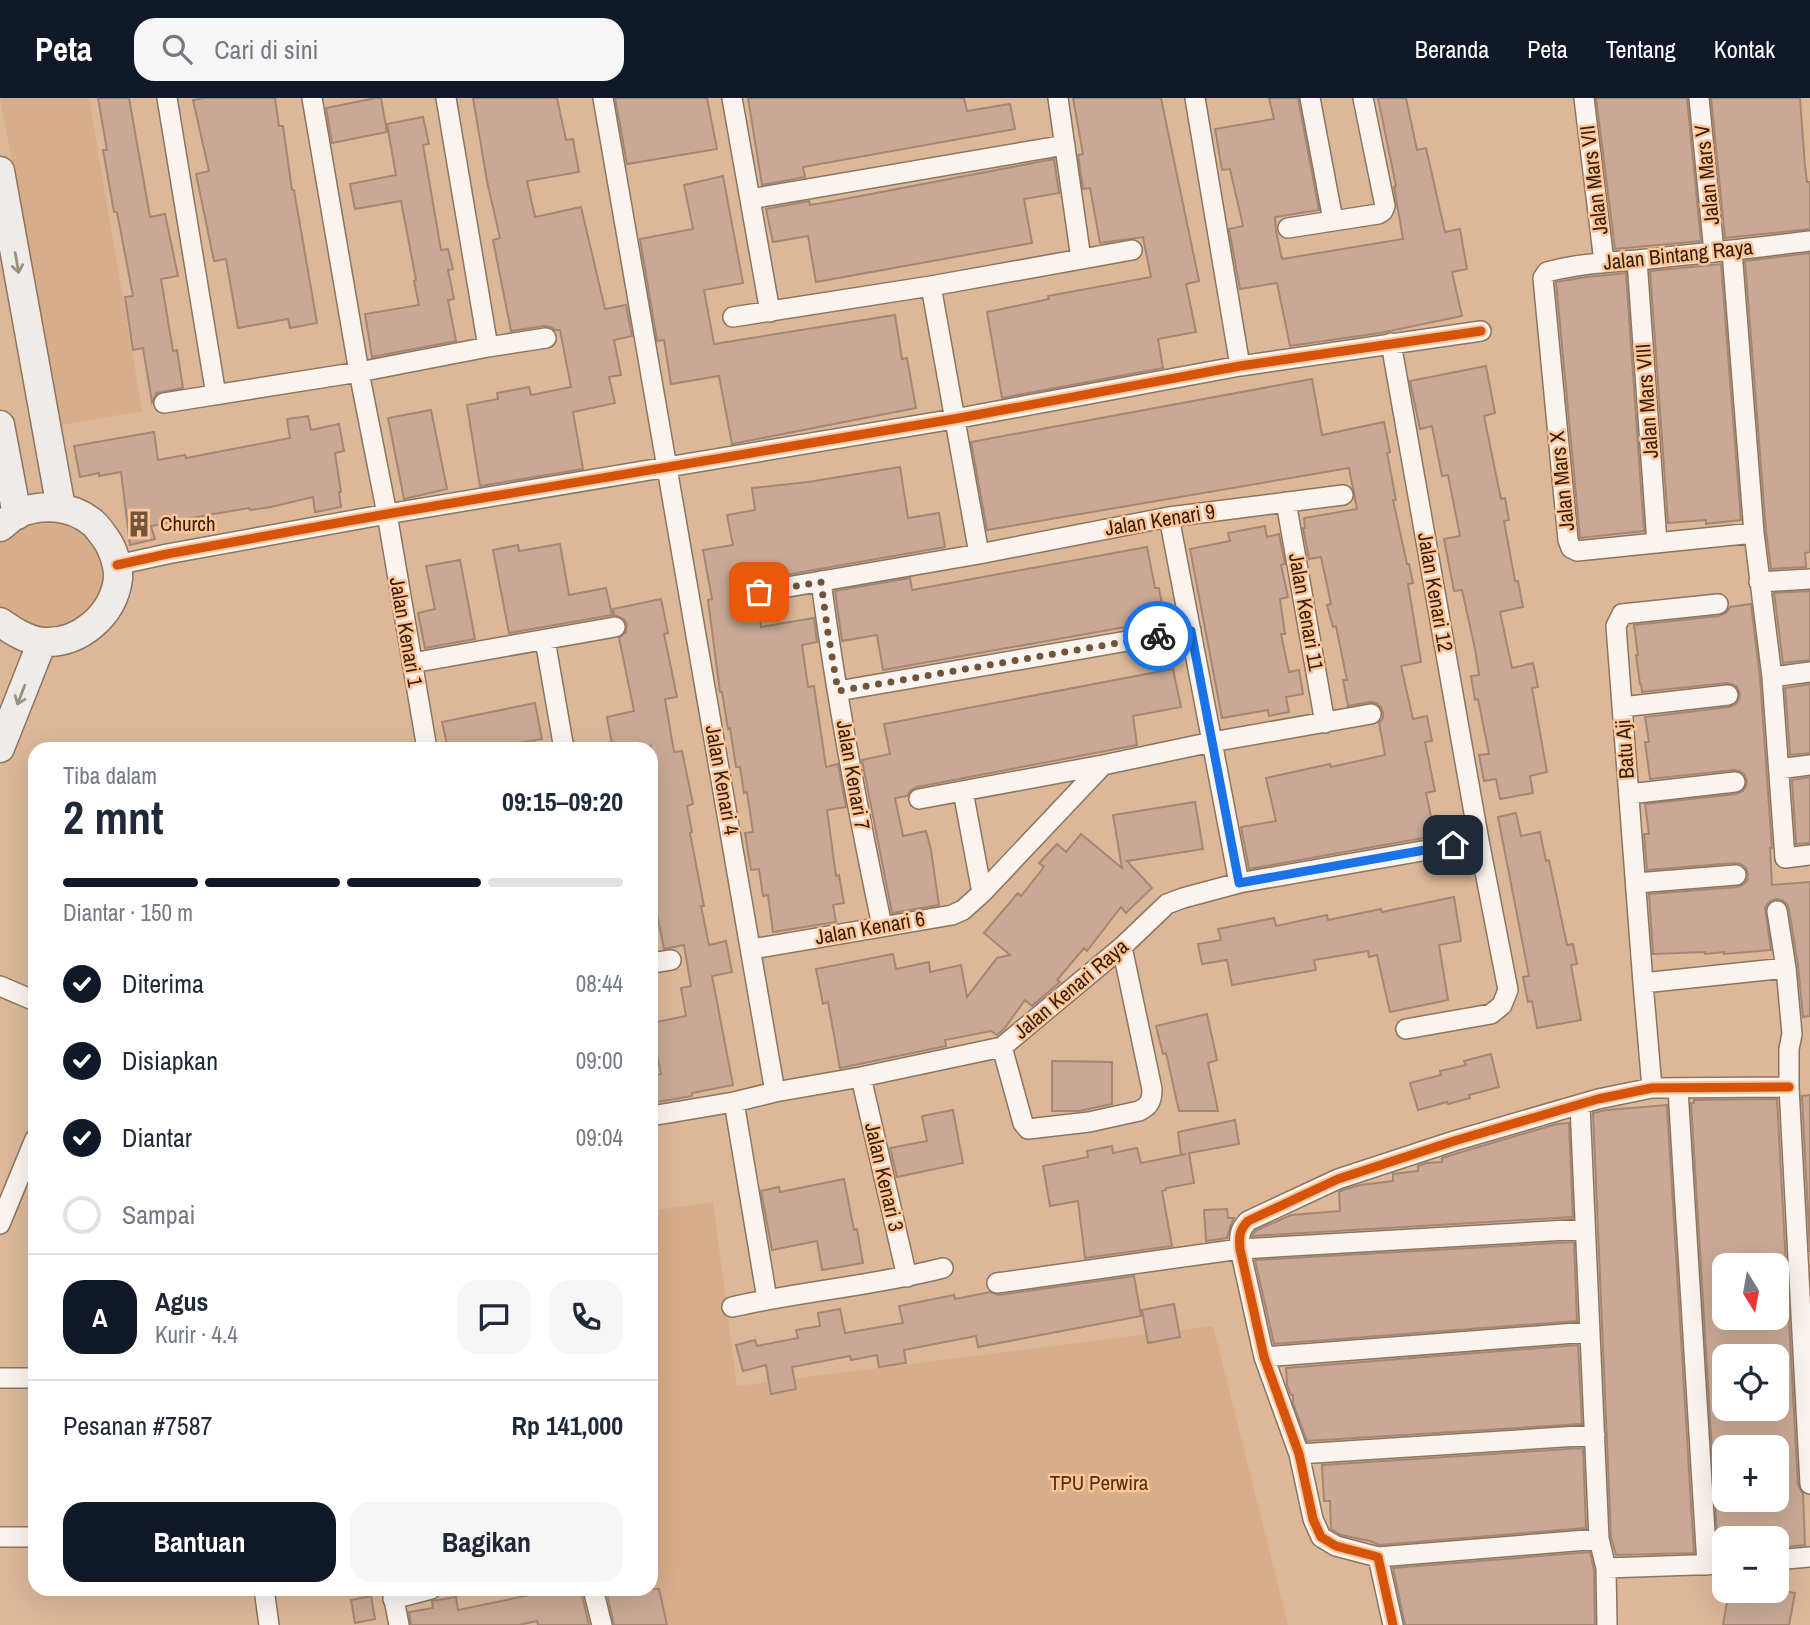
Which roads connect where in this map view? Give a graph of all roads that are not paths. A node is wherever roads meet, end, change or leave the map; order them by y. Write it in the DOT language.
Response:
graph roads {
  1 [pos="167,98"];
  2 [pos="312,98"];
  3 [pos="446,98"];
  4 [pos="604,98"];
  5 [pos="732,98"];
  6 [pos="1058,98"];
  7 [pos="1195,98"];
  8 [pos="1310,98"];
  9 [pos="1363,98"];
  10 [pos="1584,98"];
  11 [pos="1699,98"];
  12 [pos="1065,145"];
  13 [pos="0,171"];
  14 [pos="750,199"];
  15 [pos="1333,220"];
  16 [pos="1289,228"];
  17 [pos="1810,241"];
  18 [pos="1132,250"];
  19 [pos="1723,251"];
  20 [pos="1081,258"];
  21 [pos="1637,260"];
  22 [pos="1604,262"];
  23 [pos="1546,272"];
  24 [pos="931,286"];
  25 [pos="770,312"];
  26 [pos="733,317"];
  27 [pos="1481,331"];
  28 [pos="547,338"];
  29 [pos="1391,344"];
  30 [pos="488,347"];
  31 [pos="1240,366"];
  32 [pos="359,372"];
  33 [pos="216,395"];
  34 [pos="164,403"];
  35 [pos="954,419"];
  36 [pos="0,425"];
  37 [pos="667,468"];
  38 [pos="1343,495"];
  39 [pos="1286,502"];
  40 [pos="61,508"];
  41 [pos="387,514"];
  42 [pos="1169,517"];
  43 [pos="8,521"];
  44 [pos="1754,534"];
  45 [pos="1657,543"];
  46 [pos="979,554"];
  47 [pos="117,565"];
  48 [pos="1810,579"];
  49 [pos="821,582"];
  50 [pos="1759,582"];
  51 [pos="759,592"];
  52 [pos="1718,604"];
  53 [pos="0,622"];
  54 [pos="615,627"];
  55 [pos="1191,631"];
  56 [pos="545,640"];
  57 [pos="42,642"];
  58 [pos="412,663"];
  59 [pos="1810,673"];
  60 [pos="1772,677"];
  61 [pos="838,691"];
  62 [pos="1728,695"];
  63 [pos="1622,707"];
  64 [pos="1371,714"];
  65 [pos="1325,723"];
  66 [pos="426,742"];
  67 [pos="563,742"];
  68 [pos="1212,742"];
  69 [pos="0,748"];
  70 [pos="1103,765"];
  71 [pos="1810,765"];
  72 [pos="1779,769"];
  73 [pos="1735,782"];
  74 [pos="963,791"];
  75 [pos="1629,794"];
  76 [pos="919,799"];
  77 [pos="1479,841"];
  78 [pos="1810,855"];
  79 [pos="1736,875"];
  80 [pos="1239,883"];
  81 [pos="1636,883"];
  82 [pos="982,893"];
  83 [pos="1777,911"];
  84 [pos="882,926"];
  85 [pos="1122,947"];
  86 [pos="752,949"];
  87 [pos="671,960"];
  88 [pos="658,962"];
  89 [pos="1786,968"];
  90 [pos="1643,982"];
  91 [pos="0,986"];
  92 [pos="28,998"];
  93 [pos="1406,1029"];
  94 [pos="1801,1033"];
  95 [pos="1002,1047"];
  96 [pos="862,1077"];
  97 [pos="1789,1087"];
  98 [pos="1652,1088"];
  99 [pos="1678,1088"];
  100 [pos="775,1091"];
  101 [pos="734,1102"];
  102 [pos="1580,1105"];
  103 [pos="658,1115"];
  104 [pos="28,1174"];
  105 [pos="0,1224"];
  106 [pos="1586,1229"];
  107 [pos="1240,1249"];
  108 [pos="943,1268"];
  109 [pos="907,1277"];
  110 [pos="997,1283"];
  111 [pos="767,1299"];
  112 [pos="732,1307"];
  113 [pos="1590,1332"];
  114 [pos="1264,1357"];
  115 [pos="0,1378"];
  116 [pos="28,1378"];
  117 [pos="1595,1435"];
  118 [pos="1299,1454"];
  119 [pos="1810,1484"];
  120 [pos="1712,1526"];
  121 [pos="28,1537"];
  122 [pos="0,1538"];
  123 [pos="1599,1539"];
  124 [pos="1378,1557"];
  125 [pos="1810,1557"];
  126 [pos="1789,1559"];
  127 [pos="1712,1564"];
  128 [pos="1606,1567"];
  129 [pos="265,1596"];
  130 [pos="393,1596"];
  131 [pos="595,1596"];
  132 [pos="269,1625"];
  133 [pos="399,1625"];
  134 [pos="602,1625"];
  135 [pos="1393,1625"];
  136 [pos="1607,1625"];
  1 -- 33 [label="street"];
  2 -- 32 [label="street, Jalan Kenari 1"];
  3 -- 30 [label="street"];
  4 -- 37 [label="street, Jalan Kenari 4"];
  5 -- 14 [label="street"];
  6 -- 12 [label="street"];
  7 -- 31 [label="street"];
  8 -- 15 [label="street"];
  9 -- 15 [label="street"];
  10 -- 22 [label="street, Jalan Mars VII"];
  11 -- 19 [label="street, Jalan Mars V"];
  12 -- 14 [label="street"];
  12 -- 20 [label="street"];
  13 -- 40 [label="street, one-way"];
  14 -- 25 [label="street"];
  15 -- 16 [label="street"];
  17 -- 19 [label="street, Jalan Bintang Raya"];
  18 -- 20 [label="street"];
  19 -- 21 [label="street, Jalan Bintang Raya"];
  19 -- 44 [label="street, Jalan Mars V"];
  20 -- 24 [label="street"];
  21 -- 22 [label="street, Jalan Bintang Raya"];
  21 -- 45 [label="street, Jalan Mars VIII"];
  22 -- 23 [label="street, Jalan Bintang Raya"];
  23 -- 45 [label="street, Jalan Mars X"];
  24 -- 25 [label="street"];
  24 -- 35 [label="street"];
  25 -- 26 [label="street"];
  27 -- 29 [label="street"];
  28 -- 30 [label="street"];
  29 -- 31 [label="street"];
  29 -- 77 [label="street, Jalan Kenari 12"];
  30 -- 32 [label="street"];
  31 -- 35 [label="street"];
  32 -- 33 [label="street"];
  32 -- 41 [label="street, Jalan Kenari 1"];
  33 -- 34 [label="street"];
  35 -- 37 [label="street"];
  35 -- 46 [label="street"];
  36 -- 43 [label="street"];
  37 -- 41 [label="street"];
  37 -- 86 [label="street, Jalan Kenari 4"];
  38 -- 39 [label="street, Jalan Kenari 9"];
  39 -- 42 [label="street, Jalan Kenari 9"];
  39 -- 65 [label="street, Jalan Kenari 11"];
  40 -- 43 [label="street"];
  40 -- 47 [label="street"];
  41 -- 47 [label="street"];
  41 -- 58 [label="street, Jalan Kenari 1"];
  42 -- 46 [label="street, Jalan Kenari 9"];
  42 -- 55 [label="street"];
  44 -- 45 [label="street, Jalan Mars X"];
  44 -- 50 [label="street, Jalan Mars V"];
  46 -- 49 [label="street, Jalan Kenari 9"];
  47 -- 57 [label="street"];
  48 -- 50 [label="street"];
  49 -- 51 [label="street, Jalan Kenari 9"];
  49 -- 61 [label="street, Jalan Kenari 7"];
  50 -- 60 [label="street, Jalan Mars V"];
  52 -- 63 [label="street, Batu Aji"];
  53 -- 57 [label="street"];
  54 -- 56 [label="street"];
  55 -- 61 [label="street"];
  55 -- 68 [label="street"];
  56 -- 58 [label="street"];
  56 -- 67 [label="street"];
  57 -- 69 [label="street, one-way"];
  58 -- 66 [label="street, Jalan Kenari 1"];
  59 -- 60 [label="street"];
  60 -- 72 [label="street, Jalan Mars V"];
  61 -- 84 [label="street, Jalan Kenari 7"];
  62 -- 63 [label="street"];
  63 -- 75 [label="street, Batu Aji"];
  64 -- 65 [label="street"];
  65 -- 68 [label="street"];
  68 -- 70 [label="street"];
  68 -- 80 [label="street"];
  70 -- 74 [label="street"];
  70 -- 82 [label="street, Jalan Kenari 6"];
  71 -- 72 [label="street"];
  72 -- 78 [label="street, Jalan Mars V"];
  73 -- 75 [label="street"];
  74 -- 76 [label="street"];
  74 -- 82 [label="street"];
  75 -- 81 [label="street, Batu Aji"];
  77 -- 80 [label="street, Jalan Kenari Raya"];
  77 -- 93 [label="street, Jalan Kenari 12"];
  79 -- 81 [label="street"];
  80 -- 85 [label="street, Jalan Kenari Raya"];
  81 -- 90 [label="street, Batu Aji"];
  82 -- 84 [label="street, Jalan Kenari 6"];
  83 -- 89 [label="street"];
  84 -- 86 [label="street, Jalan Kenari 6"];
  85 -- 95 [label="street, Jalan Kenari Raya"];
  85 -- 95 [label="street"];
  86 -- 100 [label="street, Jalan Kenari 4"];
  87 -- 88 [label="street"];
  89 -- 90 [label="street"];
  89 -- 94 [label="street"];
  90 -- 98 [label="street, Batu Aji"];
  91 -- 92 [label="street"];
  94 -- 97 [label="street"];
  95 -- 96 [label="street, Jalan Kenari Raya"];
  96 -- 100 [label="street, Jalan Kenari Raya"];
  96 -- 109 [label="street, Jalan Kenari 3"];
  97 -- 99 [label="street"];
  97 -- 119 [label="street"];
  98 -- 99 [label="street"];
  98 -- 102 [label="street"];
  99 -- 120 [label="street"];
  100 -- 101 [label="street, Jalan Kenari Raya"];
  101 -- 103 [label="street, Jalan Kenari Raya"];
  101 -- 111 [label="street"];
  102 -- 106 [label="street"];
  102 -- 107 [label="street"];
  104 -- 105 [label="street"];
  106 -- 107 [label="street"];
  106 -- 113 [label="street"];
  107 -- 110 [label="street"];
  107 -- 114 [label="street"];
  108 -- 109 [label="street"];
  109 -- 111 [label="street"];
  111 -- 112 [label="street"];
  113 -- 114 [label="street"];
  113 -- 117 [label="street"];
  114 -- 118 [label="street"];
  115 -- 116 [label="street"];
  117 -- 118 [label="street"];
  117 -- 123 [label="street"];
  118 -- 124 [label="street"];
  121 -- 122 [label="street"];
  123 -- 124 [label="street"];
  123 -- 128 [label="street"];
  124 -- 135 [label="street"];
  125 -- 126 [label="street"];
  127 -- 128 [label="street"];
  128 -- 136 [label="street"];
  129 -- 132 [label="street"];
  130 -- 133 [label="street"];
  131 -- 134 [label="street"];
}
